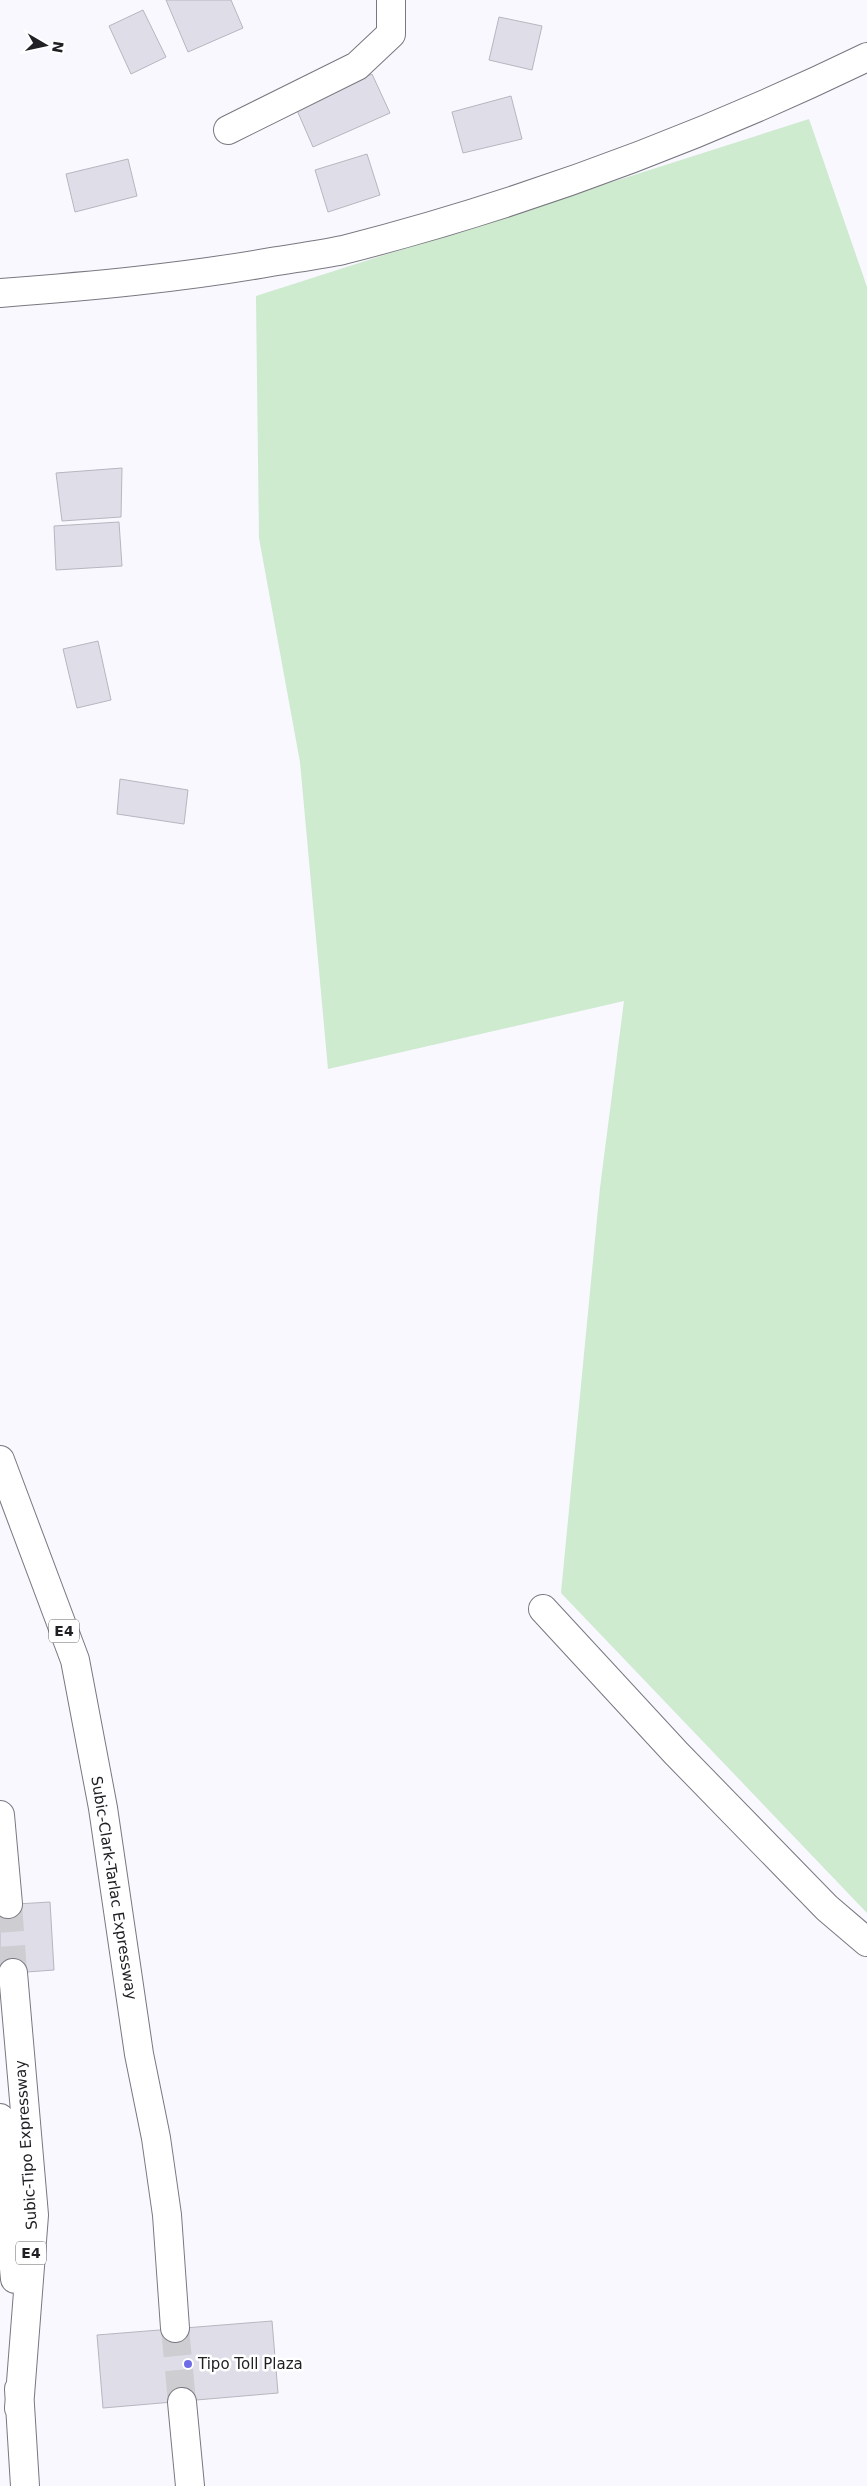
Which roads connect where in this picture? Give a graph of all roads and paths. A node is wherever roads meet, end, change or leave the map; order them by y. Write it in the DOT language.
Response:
graph roads {
  1 [pos="391,0"];
  2 [pos="867,57"];
  3 [pos="228,130"];
  4 [pos="0,293"];
  5 [pos="0,1460"];
  6 [pos="543,1609"];
  7 [pos="0,1815"];
  8 [pos="8,1904"];
  9 [pos="867,1942"];
  10 [pos="13,1973"];
  11 [pos="0,2118"];
  12 [pos="175,2328"];
  13 [pos="182,2402"];
  14 [pos="20,2408"];
  15 [pos="25,2486"];
  16 [pos="190,2486"];
  1 -- 3 [label="main road"];
  2 -- 4 [label="main road"];
  5 -- 12 [label="main road, Subic-Clark-Tarlac Expressway / E4"];
  6 -- 9 [label="main road"];
  7 -- 8 [label="main road"];
  10 -- 14 [label="main road, Subic-Tipo Expressway / E4"];
  11 -- 14 [label="main road, Subic-Tipo Expressway / E4"];
  13 -- 16 [label="main road"];
  14 -- 15 [label="main road, Subic-Tipo Expressway / E4"];
}
